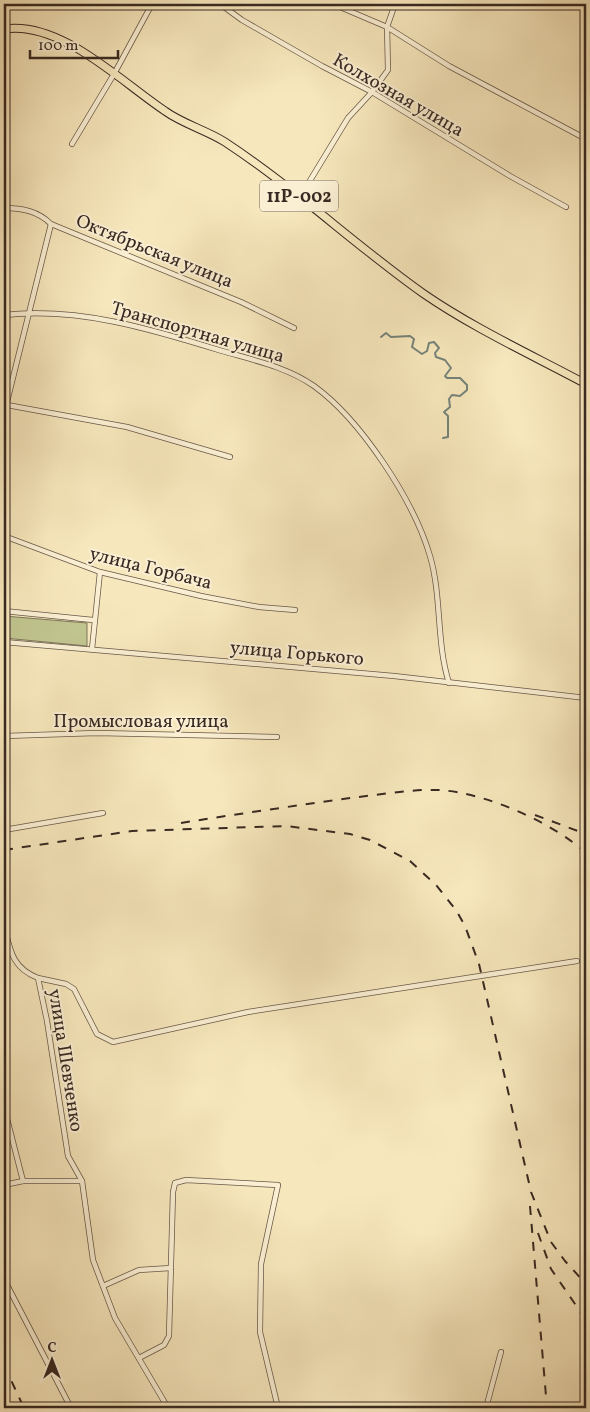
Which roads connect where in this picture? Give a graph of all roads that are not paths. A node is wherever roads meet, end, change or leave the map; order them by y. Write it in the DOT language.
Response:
graph roads {
  1 [pos="152,4"];
  2 [pos="220,4"];
  3 [pos="333,4"];
  4 [pos="395,4"];
  5 [pos="387,27"];
  6 [pos="4,29"];
  7 [pos="114,74"];
  8 [pos="372,92"];
  9 [pos="586,139"];
  10 [pos="72,144"];
  11 [pos="300,197"];
  12 [pos="4,208"];
  13 [pos="566,208"];
  14 [pos="51,224"];
  15 [pos="29,312"];
  16 [pos="4,315"];
  17 [pos="294,328"];
  18 [pos="586,384"];
  19 [pos="7,406"];
  20 [pos="4,414"];
  21 [pos="230,457"];
  22 [pos="4,536"];
  23 [pos="100,572"];
  24 [pos="295,610"];
  25 [pos="4,611"];
  26 [pos="93,620"];
  27 [pos="4,642"];
  28 [pos="92,649"];
  29 [pos="449,683"];
  30 [pos="586,698"];
  31 [pos="4,736"];
  32 [pos="277,737"];
  33 [pos="104,813"];
  34 [pos="4,830"];
  35 [pos="4,925"];
  36 [pos="577,961"];
  37 [pos="38,978"];
  38 [pos="4,1107"];
  39 [pos="82,1180"];
  40 [pos="23,1181"];
  41 [pos="4,1185"];
  42 [pos="171,1268"];
  43 [pos="4,1275"];
  44 [pos="103,1286"];
  45 [pos="501,1352"];
  46 [pos="139,1358"];
  47 [pos="71,1408"];
  48 [pos="168,1408"];
  49 [pos="278,1408"];
  50 [pos="486,1408"];
  1 -- 7 [label="street"];
  2 -- 8 [label="street, Колхозная улица"];
  3 -- 5 [label="street"];
  4 -- 5 [label="street"];
  5 -- 8 [label="street"];
  5 -- 9 [label="street"];
  6 -- 7 [label="main road, 11Р-002"];
  7 -- 10 [label="street"];
  7 -- 11 [label="main road, 11Р-002"];
  8 -- 11 [label="street"];
  8 -- 13 [label="street, Колхозная улица"];
  11 -- 18 [label="main road, 11Р-002"];
  12 -- 14 [label="street, Октябрьская улица"];
  14 -- 15 [label="street"];
  14 -- 17 [label="street, Октябрьская улица"];
  15 -- 16 [label="street, Транспортная улица"];
  15 -- 19 [label="street"];
  15 -- 29 [label="street, Транспортная улица"];
  19 -- 20 [label="street"];
  19 -- 21 [label="street"];
  22 -- 23 [label="street, улица Горбача"];
  23 -- 24 [label="street, улица Горбача"];
  23 -- 26 [label="street"];
  25 -- 26 [label="street"];
  26 -- 28 [label="street"];
  27 -- 28 [label="street, улица Горького"];
  28 -- 29 [label="street, улица Горького"];
  29 -- 30 [label="street, улица Горького"];
  31 -- 32 [label="street, Промысловая улица"];
  33 -- 34 [label="street"];
  35 -- 37 [label="street, улица Шевченко"];
  36 -- 37 [label="street"];
  37 -- 39 [label="street, улица Шевченко"];
  38 -- 40 [label="street"];
  39 -- 40 [label="street"];
  39 -- 44 [label="street"];
  40 -- 41 [label="street"];
  42 -- 44 [label="street"];
  42 -- 46 [label="street"];
  42 -- 49 [label="street"];
  43 -- 47 [label="street"];
  44 -- 46 [label="street"];
  45 -- 50 [label="street"];
  46 -- 48 [label="street"];
}
